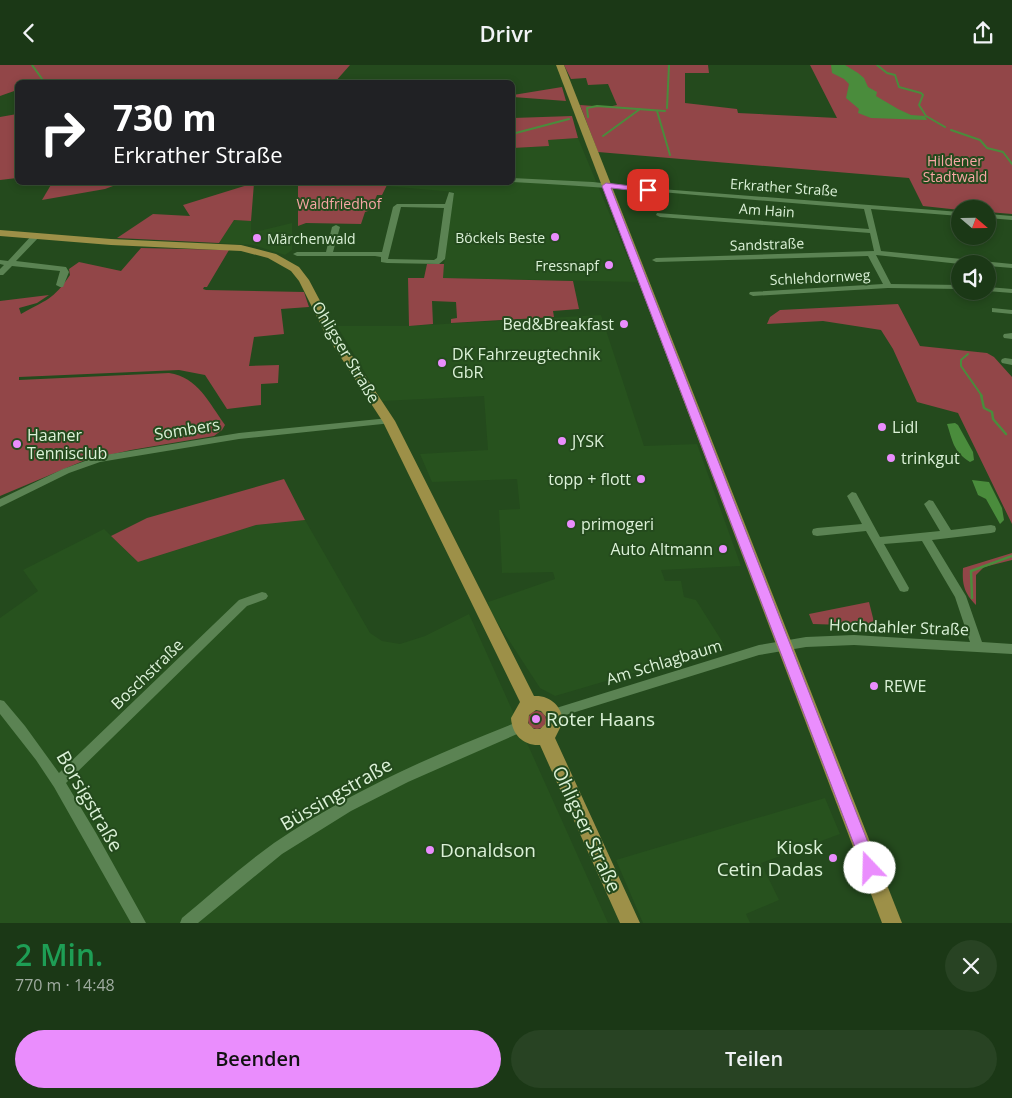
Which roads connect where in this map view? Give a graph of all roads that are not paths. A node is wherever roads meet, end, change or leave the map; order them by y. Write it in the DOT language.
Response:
graph roads {
  1 [pos="560,65"];
  2 [pos="515,179"];
  3 [pos="606,186"];
  4 [pos="451,193"];
  5 [pos="408,194"];
  6 [pos="406,205"];
  7 [pos="448,206"];
  8 [pos="867,206"];
  9 [pos="951,213"];
  10 [pos="660,215"];
  11 [pos="996,217"];
  12 [pos="1012,218"];
  13 [pos="336,227"];
  14 [pos="872,231"];
  15 [pos="0,233"];
  16 [pos="36,236"];
  17 [pos="329,253"];
  18 [pos="874,253"];
  19 [pos="297,254"];
  20 [pos="385,255"];
  21 [pos="656,260"];
  22 [pos="951,261"];
  23 [pos="0,262"];
  24 [pos="10,263"];
  25 [pos="996,265"];
  26 [pos="1012,266"];
  27 [pos="0,273"];
  28 [pos="60,285"];
  29 [pos="888,286"];
  30 [pos="951,287"];
  31 [pos="996,290"];
  32 [pos="1012,291"];
  33 [pos="753,294"];
  34 [pos="995,310"];
  35 [pos="1012,312"];
  36 [pos="388,421"];
  37 [pos="852,496"];
  38 [pos="0,503"];
  39 [pos="929,504"];
  40 [pos="869,527"];
  41 [pos="992,529"];
  42 [pos="817,532"];
  43 [pos="946,533"];
  44 [pos="925,537"];
  45 [pos="877,541"];
  46 [pos="904,588"];
  47 [pos="262,596"];
  48 [pos="784,645"];
  49 [pos="977,646"];
  50 [pos="1012,649"];
  51 [pos="0,705"];
  52 [pos="530,705"];
  53 [pos="554,714"];
  54 [pos="520,727"];
  55 [pos="545,736"];
  56 [pos="59,781"];
  57 [pos="139,923"];
  58 [pos="187,923"];
  59 [pos="630,923"];
  60 [pos="892,923"];
  1 -- 3 [label="main road"];
  2 -- 3 [label="street, Erkrather Straße"];
  3 -- 8 [label="street, Erkrather Straße"];
  3 -- 48 [label="main road"];
  4 -- 7 [label="street"];
  5 -- 6 [label="street"];
  6 -- 7 [label="street"];
  6 -- 20 [label="street"];
  7 -- 20 [label="street"];
  8 -- 9 [label="street, Erkrather Straße"];
  8 -- 14 [label="street, Schlehdornweg"];
  10 -- 14 [label="street, Am Hain"];
  11 -- 12 [label="street"];
  13 -- 17 [label="street"];
  14 -- 18 [label="street, Schlehdornweg"];
  15 -- 16 [label="main road, Ohligser Straße"];
  16 -- 24 [label="street"];
  16 -- 36 [label="main road, Ohligser Straße"];
  17 -- 19 [label="street"];
  17 -- 20 [label="street"];
  18 -- 21 [label="street, Sandstraße"];
  18 -- 22 [label="street, Sandstraße"];
  18 -- 29 [label="street, Schlehdornweg"];
  23 -- 24 [label="street"];
  24 -- 27 [label="street"];
  24 -- 28 [label="street"];
  25 -- 26 [label="street, Sandstraße"];
  29 -- 30 [label="street, Schlehdornweg"];
  29 -- 33 [label="street, Schlehdornweg"];
  31 -- 32 [label="street"];
  34 -- 35 [label="street"];
  36 -- 38 [label="street, Sombers"];
  36 -- 52 [label="main road, Ohligser Straße"];
  37 -- 40 [label="street"];
  39 -- 43 [label="street"];
  40 -- 42 [label="street"];
  40 -- 45 [label="street"];
  41 -- 43 [label="street"];
  43 -- 44 [label="street"];
  44 -- 45 [label="street"];
  44 -- 49 [label="street"];
  45 -- 46 [label="street"];
  47 -- 56 [label="street, Boschstraße"];
  48 -- 49 [label="street, Hochdahler Straße"];
  48 -- 53 [label="street, Am Schlagbaum"];
  48 -- 60 [label="main road"];
  49 -- 50 [label="street, Hochdahler Straße"];
  51 -- 56 [label="street, Borsigstraße"];
  52 -- 53 [label="main road"];
  52 -- 54 [label="main road"];
  53 -- 55 [label="main road"];
  54 -- 55 [label="main road"];
  54 -- 58 [label="street, Büssingstraße"];
  55 -- 59 [label="main road, Ohligser Straße"];
  56 -- 57 [label="street, Borsigstraße"];
}
